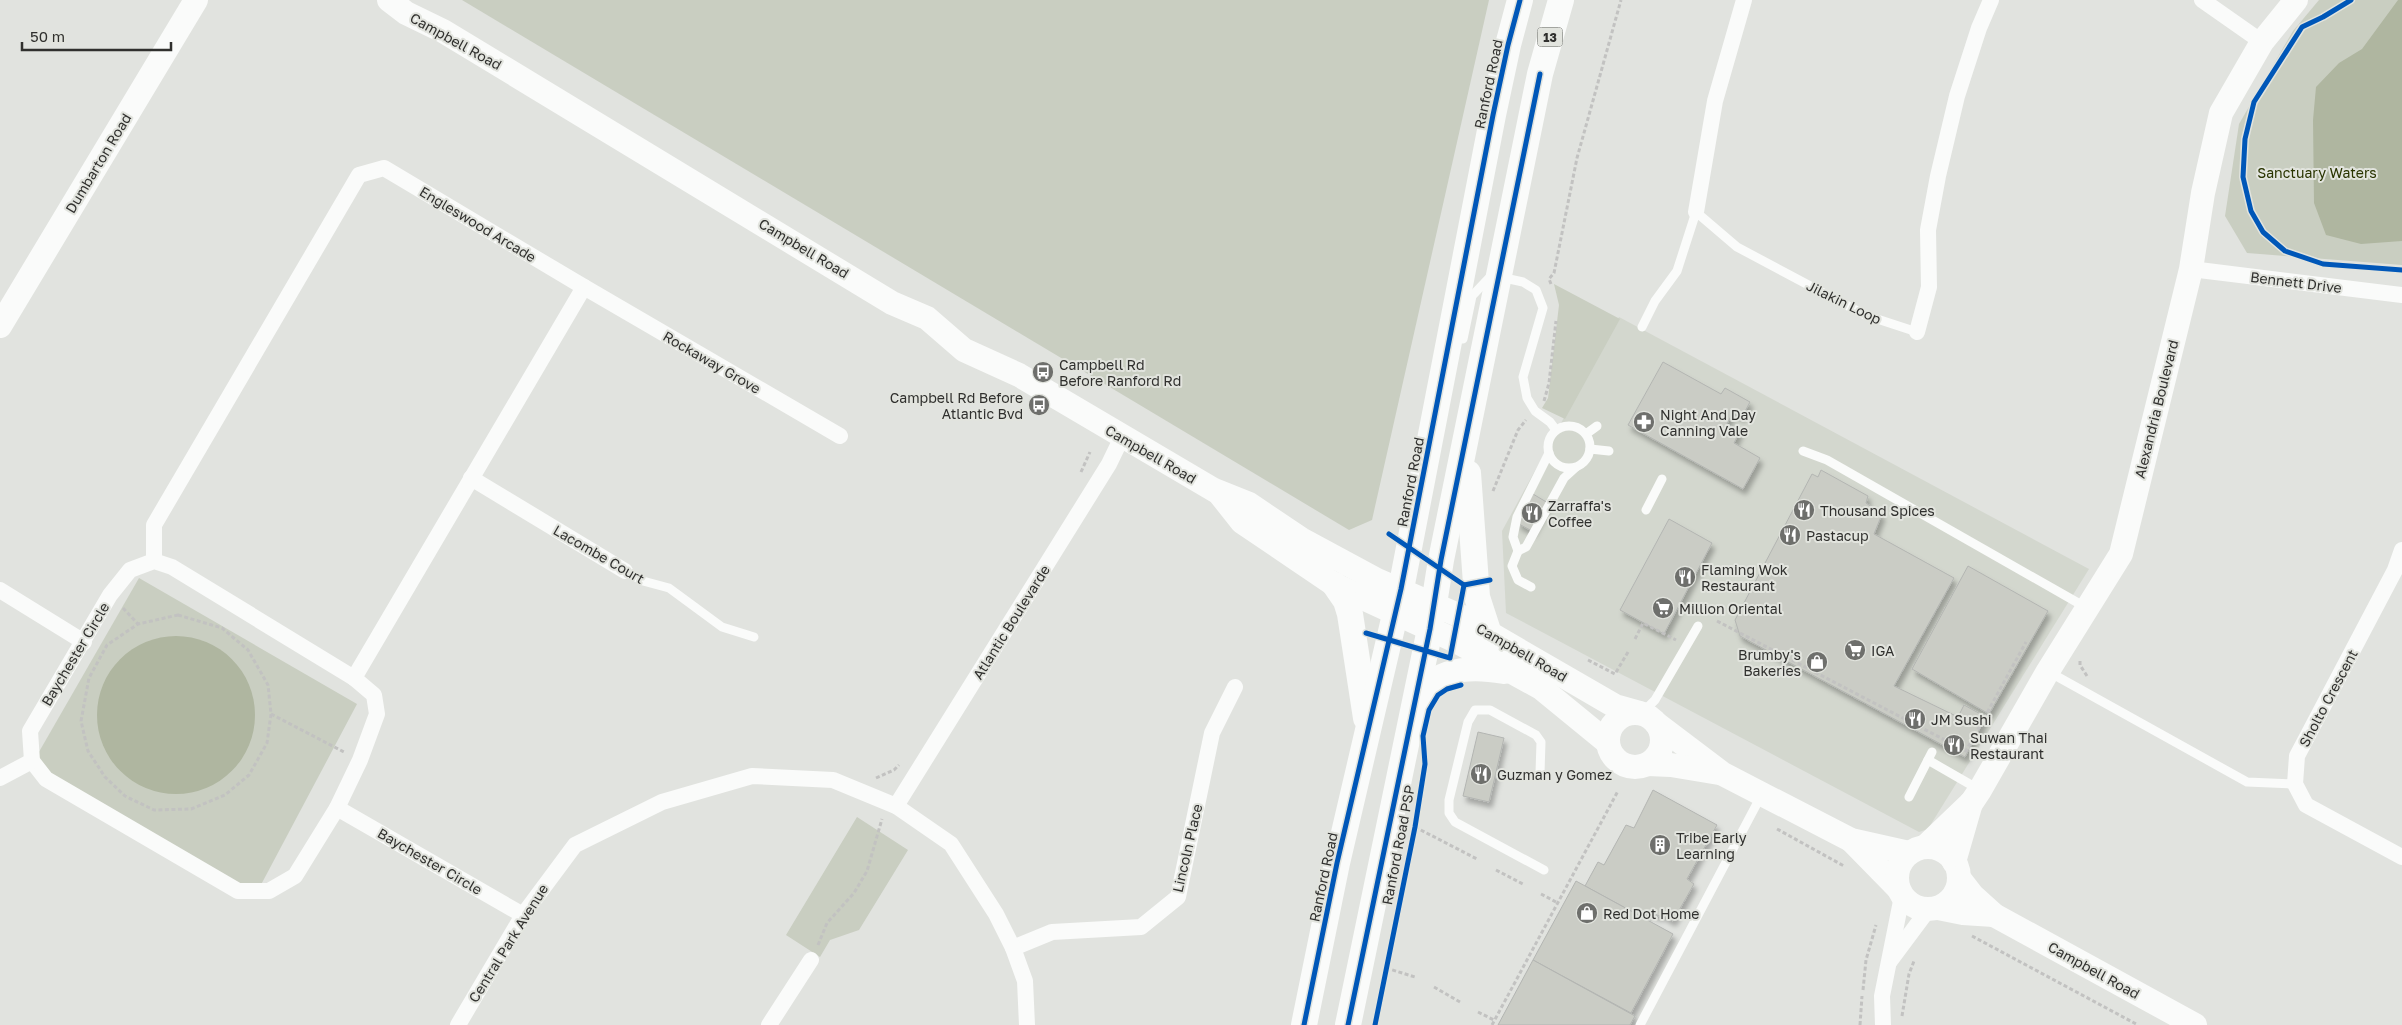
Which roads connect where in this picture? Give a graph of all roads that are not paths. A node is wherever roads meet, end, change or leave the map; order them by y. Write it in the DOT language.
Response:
graph roads {
  1 [pos="196,0"];
  2 [pos="389,0"];
  3 [pos="1520,0"];
  4 [pos="1561,0"];
  5 [pos="1744,0"];
  6 [pos="1991,0"];
  7 [pos="2202,0"];
  8 [pos="2296,0"];
  9 [pos="2262,42"];
  10 [pos="1696,212"];
  11 [pos="2191,269"];
  12 [pos="1500,277"];
  13 [pos="584,287"];
  14 [pos="2402,295"];
  15 [pos="0,326"];
  16 [pos="1642,327"];
  17 [pos="1917,332"];
  18 [pos="1445,363"];
  19 [pos="1597,426"];
  20 [pos="1556,430"];
  21 [pos="1586,434"];
  22 [pos="840,436"];
  23 [pos="1122,437"];
  24 [pos="1466,443"];
  25 [pos="1590,449"];
  26 [pos="1608,451"];
  27 [pos="1803,451"];
  28 [pos="1549,453"];
  29 [pos="1575,468"];
  30 [pos="471,478"];
  31 [pos="1662,479"];
  32 [pos="1219,493"];
  33 [pos="1646,510"];
  34 [pos="2402,550"];
  35 [pos="1518,551"];
  36 [pos="154,561"];
  37 [pos="625,571"];
  38 [pos="1335,584"];
  39 [pos="1531,587"];
  40 [pos="0,590"];
  41 [pos="1398,601"];
  42 [pos="1435,604"];
  43 [pos="2088,608"];
  44 [pos="1698,626"];
  45 [pos="1430,629"];
  46 [pos="1489,634"];
  47 [pos="754,637"];
  48 [pos="84,642"];
  49 [pos="1664,664"];
  50 [pos="1673,670"];
  51 [pos="2048,671"];
  52 [pos="1514,673"];
  53 [pos="354,678"];
  54 [pos="1235,687"];
  55 [pos="1650,714"];
  56 [pos="1411,720"];
  57 [pos="1368,736"];
  58 [pos="1608,742"];
  59 [pos="32,761"];
  60 [pos="1648,764"];
  61 [pos="1540,774"];
  62 [pos="1723,774"];
  63 [pos="0,778"];
  64 [pos="2295,784"];
  65 [pos="1762,794"];
  66 [pos="1976,796"];
  67 [pos="1909,797"];
  68 [pos="893,804"];
  69 [pos="337,808"];
  70 [pos="1851,840"];
  71 [pos="1917,850"];
  72 [pos="2402,856"];
  73 [pos="1544,870"];
  74 [pos="1956,870"];
  75 [pos="1900,891"];
  76 [pos="1933,908"];
  77 [pos="523,915"];
  78 [pos="1994,915"];
  79 [pos="1012,948"];
  80 [pos="811,960"];
  81 [pos="1888,965"];
  82 [pos="458,1025"];
  83 [pos="770,1025"];
  84 [pos="1027,1025"];
  85 [pos="1304,1025"];
  86 [pos="1348,1025"];
  87 [pos="1640,1025"];
  88 [pos="1883,1025"];
  89 [pos="2195,1025"];
  1 -- 15 [label="street, Dumbarton Road"];
  2 -- 23 [label="street, Campbell Road"];
  3 -- 18 [label="main road, Ranford Road"];
  4 -- 12 [label="main road, 13"];
  5 -- 10 [label="street"];
  6 -- 17 [label="street, Jilakin Loop"];
  7 -- 9 [label="street"];
  8 -- 9 [label="street, Alexandria Boulevard"];
  9 -- 11 [label="street, Alexandria Boulevard"];
  10 -- 16 [label="lane"];
  10 -- 17 [label="lane, Jilakin Loop"];
  11 -- 14 [label="street, Bennett Drive"];
  11 -- 43 [label="street, Alexandria Boulevard"];
  12 -- 18 [label="lane"];
  12 -- 20 [label="lane"];
  12 -- 24 [label="main road, 13"];
  13 -- 22 [label="street, Rockaway Grove"];
  13 -- 30 [label="street"];
  13 -- 36 [label="street, Engleswood Arcade"];
  18 -- 41 [label="main road, Ranford Road"];
  19 -- 21 [label="lane"];
  20 -- 21 [label="lane"];
  20 -- 28 [label="lane"];
  21 -- 25 [label="lane"];
  23 -- 32 [label="street, Campbell Road"];
  23 -- 68 [label="street, Atlantic Boulevarde"];
  24 -- 42 [label="main road, 13"];
  24 -- 46 [label="main road"];
  25 -- 26 [label="lane"];
  25 -- 29 [label="lane"];
  27 -- 43 [label="lane"];
  28 -- 29 [label="lane"];
  28 -- 35 [label="lane"];
  29 -- 35 [label="lane"];
  30 -- 37 [label="street, Lacombe Court"];
  30 -- 53 [label="street"];
  31 -- 33 [label="lane"];
  32 -- 38 [label="street, Campbell Road"];
  32 -- 41 [label="street, Campbell Road"];
  34 -- 64 [label="street, Sholto Crescent"];
  35 -- 39 [label="lane"];
  36 -- 48 [label="street, Baychester Circle"];
  36 -- 53 [label="street"];
  37 -- 47 [label="lane, Lacombe Court"];
  38 -- 41 [label="street, Campbell Road"];
  38 -- 57 [label="main road"];
  40 -- 48 [label="street"];
  41 -- 42 [label="street, Campbell Road"];
  41 -- 45 [label="street, Campbell Road"];
  41 -- 57 [label="main road, Ranford Road"];
  42 -- 45 [label="main road, 13"];
  42 -- 46 [label="street, Campbell Road"];
  43 -- 51 [label="street, Alexandria Boulevard"];
  44 -- 50 [label="lane"];
  45 -- 52 [label="street, Campbell Road"];
  45 -- 56 [label="main road, 13"];
  46 -- 55 [label="street, Campbell Road"];
  48 -- 59 [label="street, Baychester Circle"];
  49 -- 50 [label="lane"];
  50 -- 55 [label="lane"];
  51 -- 64 [label="lane"];
  51 -- 66 [label="street, Alexandria Boulevard"];
  52 -- 56 [label="street, Campbell Road"];
  52 -- 58 [label="street, Campbell Road"];
  53 -- 69 [label="street"];
  54 -- 79 [label="street, Lincoln Place"];
  55 -- 58 [label="street"];
  55 -- 60 [label="street"];
  55 -- 62 [label="street, Campbell Road"];
  56 -- 86 [label="main road, 13"];
  57 -- 85 [label="main road, Ranford Road"];
  58 -- 60 [label="street"];
  59 -- 63 [label="street"];
  59 -- 69 [label="street"];
  60 -- 62 [label="street, Campbell Road"];
  61 -- 73 [label="lane"];
  62 -- 65 [label="street, Campbell Road"];
  64 -- 72 [label="street"];
  65 -- 70 [label="street, Campbell Road"];
  65 -- 87 [label="lane"];
  66 -- 67 [label="lane"];
  66 -- 71 [label="street, Alexandria Boulevard"];
  66 -- 74 [label="street, Alexandria Boulevard"];
  68 -- 77 [label="street, Central Park Avenue"];
  68 -- 79 [label="street, Central Park Avenue"];
  69 -- 77 [label="street, Baychester Circle"];
  70 -- 71 [label="street, Campbell Road"];
  70 -- 75 [label="street, Campbell Road"];
  71 -- 74 [label="street, Campbell Road"];
  71 -- 75 [label="street"];
  74 -- 76 [label="street"];
  74 -- 78 [label="street, Campbell Road"];
  75 -- 76 [label="street, Campbell Road"];
  75 -- 81 [label="street"];
  76 -- 78 [label="street, Campbell Road"];
  76 -- 81 [label="street"];
  77 -- 82 [label="street, Central Park Avenue"];
  78 -- 89 [label="street, Campbell Road"];
  79 -- 84 [label="street, Central Park Avenue"];
  80 -- 83 [label="street"];
  81 -- 88 [label="street"];
}
